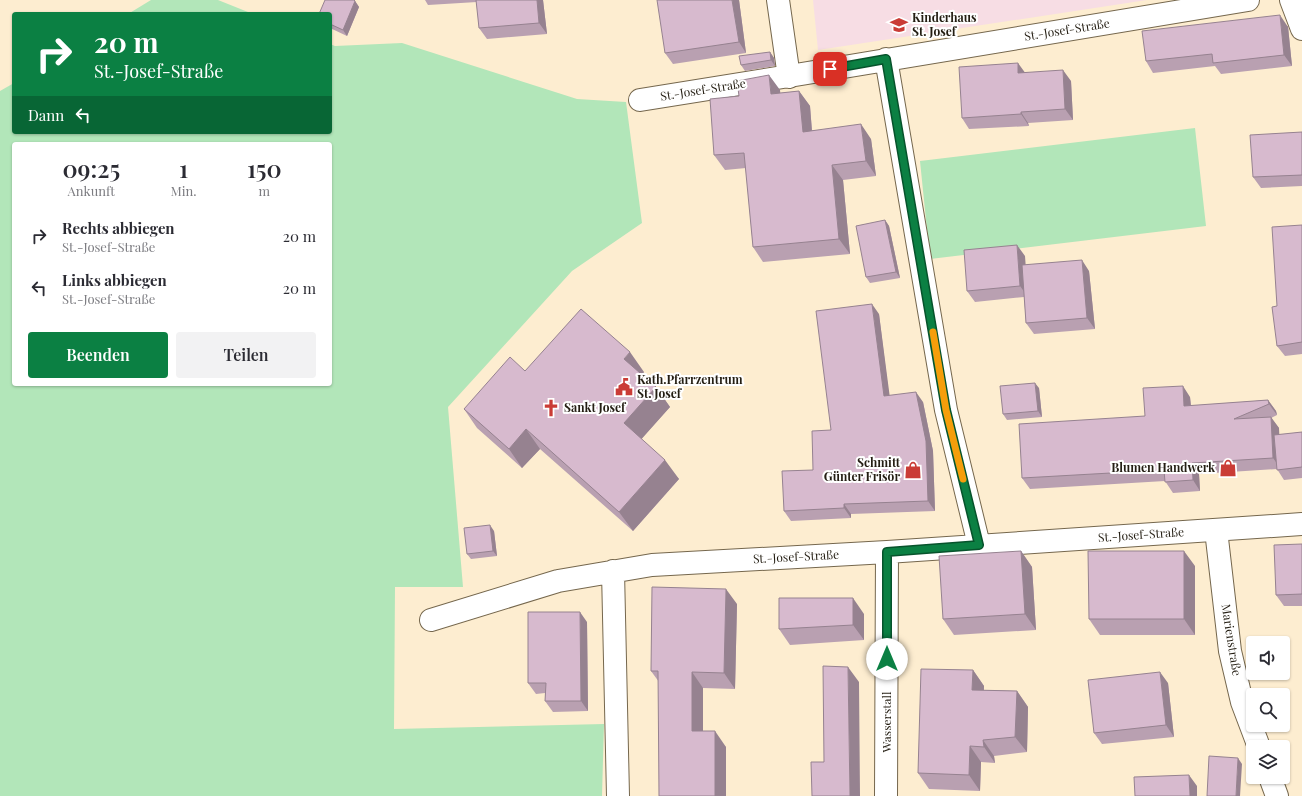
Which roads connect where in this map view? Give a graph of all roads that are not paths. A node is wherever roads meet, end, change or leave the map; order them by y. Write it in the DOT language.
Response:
graph roads {
  1 [pos="778,0"];
  2 [pos="1248,0"];
  3 [pos="1291,0"];
  4 [pos="1302,29"];
  5 [pos="886,59"];
  6 [pos="789,77"];
  7 [pos="640,100"];
  8 [pos="1302,524"];
  9 [pos="1216,530"];
  10 [pos="979,545"];
  11 [pos="887,552"];
  12 [pos="613,571"];
  13 [pos="431,620"];
  14 [pos="1256,740"];
  15 [pos="1273,784"];
  16 [pos="618,796"];
  17 [pos="886,796"];
  18 [pos="1277,796"];
  1 -- 6 [label="street"];
  2 -- 5 [label="street, St.-Josef-Straße"];
  3 -- 4 [label="street"];
  5 -- 6 [label="street, St.-Josef-Straße"];
  5 -- 10 [label="street"];
  6 -- 7 [label="street, St.-Josef-Straße"];
  8 -- 9 [label="street, St.-Josef-Straße"];
  9 -- 10 [label="street, St.-Josef-Straße"];
  9 -- 14 [label="street, Marienstraße"];
  10 -- 11 [label="street, St.-Josef-Straße"];
  11 -- 12 [label="street, St.-Josef-Straße"];
  11 -- 17 [label="street, Wasserstall"];
  12 -- 13 [label="street, St.-Josef-Straße"];
  12 -- 16 [label="street"];
  15 -- 18 [label="street"];
}
